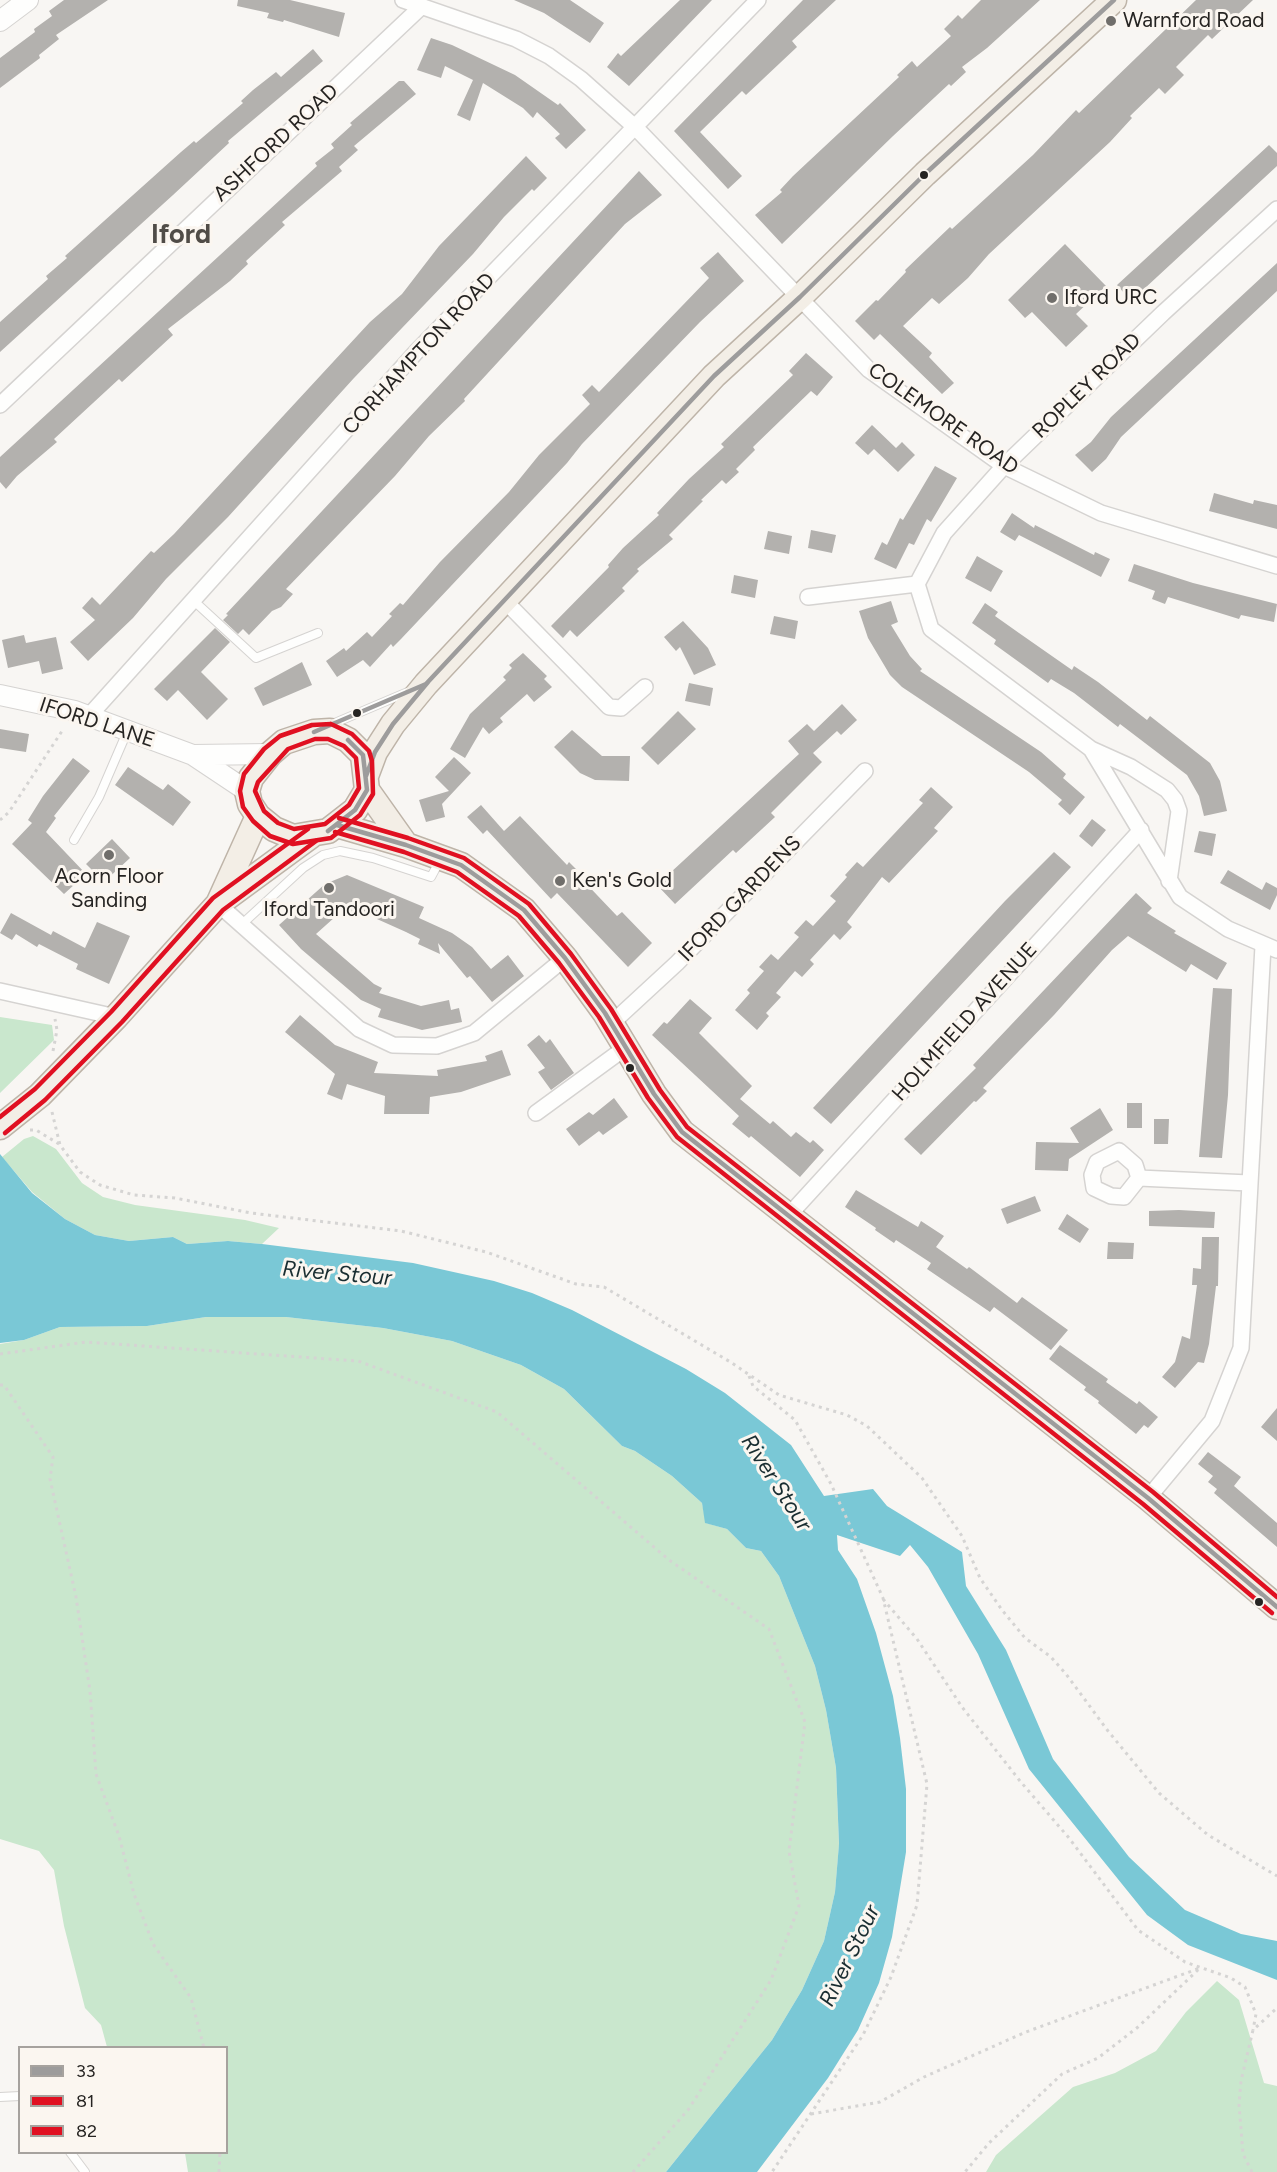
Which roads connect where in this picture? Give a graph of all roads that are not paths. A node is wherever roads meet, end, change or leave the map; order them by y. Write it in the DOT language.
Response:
graph roads {
  1 [pos="28,0"];
  2 [pos="403,0"];
  3 [pos="758,0"];
  4 [pos="1114,0"];
  5 [pos="422,6"];
  6 [pos="0,21"];
  7 [pos="636,128"];
  8 [pos="1277,209"];
  9 [pos="800,297"];
  10 [pos="0,405"];
  11 [pos="1004,466"];
  12 [pos="1277,566"];
  13 [pos="917,584"];
  14 [pos="808,597"];
  15 [pos="503,599"];
  16 [pos="194,601"];
  17 [pos="318,633"];
  18 [pos="426,684"];
  19 [pos="645,687"];
  20 [pos="0,695"];
  21 [pos="82,714"];
  22 [pos="393,724"];
  23 [pos="128,731"];
  24 [pos="315,732"];
  25 [pos="348,740"];
  26 [pos="1091,750"];
  27 [pos="270,754"];
  28 [pos="193,755"];
  29 [pos="865,771"];
  30 [pos="366,783"];
  31 [pos="247,791"];
  32 [pos="258,816"];
  33 [pos="337,825"];
  34 [pos="1141,830"];
  35 [pos="312,835"];
  36 [pos="74,840"];
  37 [pos="406,845"];
  38 [pos="441,858"];
  39 [pos="1169,881"];
  40 [pos="218,904"];
  41 [pos="241,925"];
  42 [pos="1270,948"];
  43 [pos="565,958"];
  44 [pos="0,991"];
  45 [pos="116,1017"];
  46 [pos="612,1023"];
  47 [pos="625,1048"];
  48 [pos="537,1113"];
  49 [pos="13,1125"];
  50 [pos="1139,1178"];
  51 [pos="1248,1183"];
  52 [pos="790,1214"];
  53 [pos="1148,1498"];
  54 [pos="1277,1606"];
  55 [pos="18,2096"];
  56 [pos="0,2097"];
  57 [pos="72,2154"];
  58 [pos="86,2172"];
  1 -- 6 [label="street"];
  2 -- 5 [label="street, COLEMORE ROAD"];
  3 -- 7 [label="street, CORHAMPTON ROAD"];
  4 -- 9 [label="main road"];
  5 -- 7 [label="street, COLEMORE ROAD"];
  5 -- 10 [label="street, ASHFORD ROAD"];
  7 -- 9 [label="street, COLEMORE ROAD"];
  7 -- 16 [label="street, CORHAMPTON ROAD"];
  8 -- 11 [label="street, ROPLEY ROAD"];
  9 -- 11 [label="street, COLEMORE ROAD"];
  9 -- 15 [label="main road"];
  11 -- 12 [label="street, COLEMORE ROAD"];
  11 -- 13 [label="street, ROPLEY ROAD"];
  13 -- 14 [label="street"];
  13 -- 26 [label="street"];
  15 -- 18 [label="main road"];
  15 -- 19 [label="street"];
  16 -- 17 [label="lane"];
  16 -- 21 [label="street, CORHAMPTON ROAD"];
  18 -- 22 [label="main road"];
  18 -- 24 [label="lane"];
  20 -- 21 [label="street, IFORD LANE"];
  21 -- 23 [label="street, IFORD LANE"];
  22 -- 25 [label="main road"];
  22 -- 30 [label="main road"];
  23 -- 28 [label="street, IFORD LANE"];
  23 -- 36 [label="lane"];
  24 -- 25 [label="main road"];
  24 -- 27 [label="main road"];
  25 -- 30 [label="main road"];
  26 -- 34 [label="street"];
  26 -- 39 [label="street"];
  27 -- 28 [label="street, IFORD LANE"];
  27 -- 31 [label="main road"];
  28 -- 31 [label="street, IFORD LANE"];
  29 -- 46 [label="street, IFORD GARDENS"];
  30 -- 33 [label="main road"];
  30 -- 37 [label="main road"];
  31 -- 32 [label="main road"];
  32 -- 35 [label="main road"];
  32 -- 40 [label="main road"];
  33 -- 35 [label="main road"];
  33 -- 37 [label="main road"];
  34 -- 39 [label="street"];
  34 -- 52 [label="street, HOLMFIELD AVENUE"];
  35 -- 40 [label="main road"];
  37 -- 38 [label="main road"];
  38 -- 41 [label="lane"];
  38 -- 43 [label="main road"];
  39 -- 42 [label="street"];
  40 -- 41 [label="street"];
  40 -- 45 [label="main road"];
  41 -- 43 [label="street"];
  42 -- 51 [label="street"];
  43 -- 46 [label="main road"];
  44 -- 45 [label="street"];
  45 -- 49 [label="main road"];
  46 -- 47 [label="main road"];
  47 -- 48 [label="street"];
  47 -- 52 [label="main road"];
  50 -- 51 [label="street"];
  51 -- 53 [label="street"];
  52 -- 53 [label="main road"];
  53 -- 54 [label="main road"];
  55 -- 56 [label="lane"];
  57 -- 58 [label="lane"];
}
